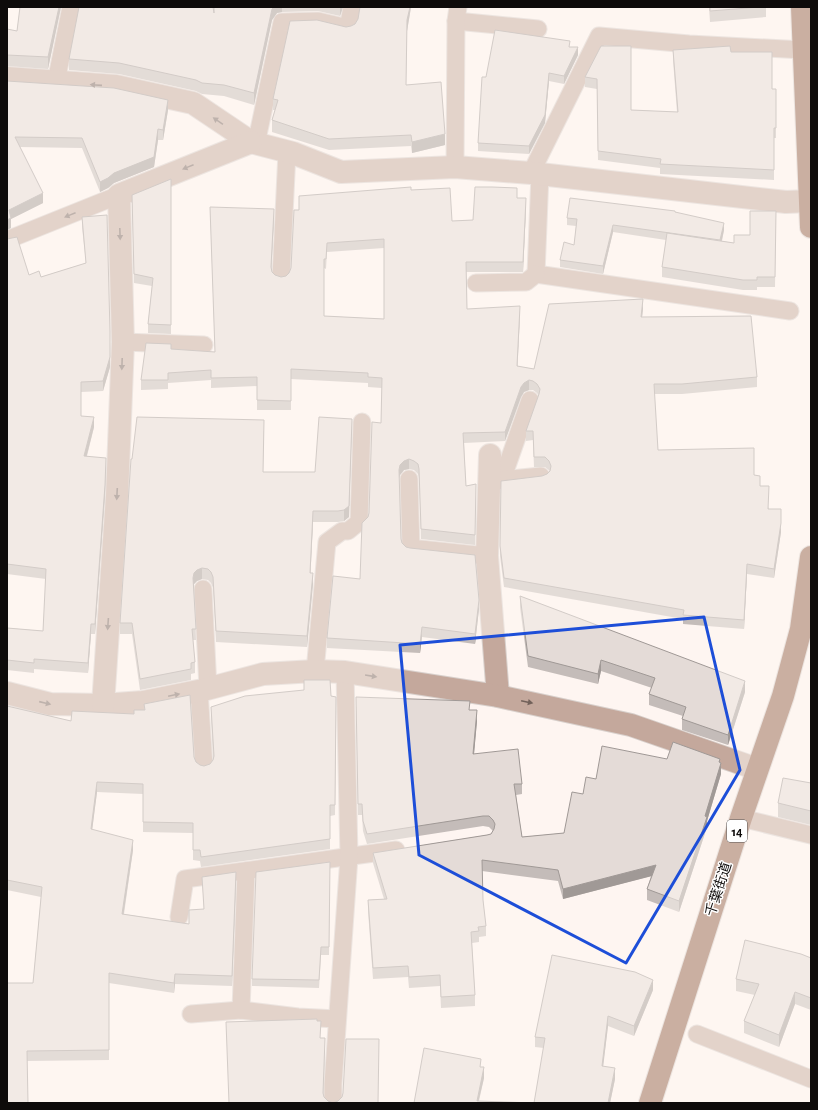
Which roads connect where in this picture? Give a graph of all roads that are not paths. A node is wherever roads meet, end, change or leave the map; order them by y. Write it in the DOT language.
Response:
graph roads {
  1 [pos="71,7"];
  2 [pos="352,7"];
  3 [pos="805,10"];
  4 [pos="457,14"];
  5 [pos="538,30"];
  6 [pos="803,50"];
  7 [pos="7,78"];
  8 [pos="56,82"];
  9 [pos="253,143"];
  10 [pos="287,152"];
  11 [pos="455,167"];
  12 [pos="535,173"];
  13 [pos="119,195"];
  14 [pos="810,201"];
  15 [pos="811,227"];
  16 [pos="7,240"];
  17 [pos="536,274"];
  18 [pos="281,277"];
  19 [pos="476,283"];
  20 [pos="790,311"];
  21 [pos="123,342"];
  22 [pos="204,345"];
  23 [pos="530,400"];
  24 [pos="362,422"];
  25 [pos="490,455"];
  26 [pos="541,476"];
  27 [pos="409,479"];
  28 [pos="495,480"];
  29 [pos="487,556"];
  30 [pos="811,557"];
  31 [pos="203,589"];
  32 [pos="315,671"];
  33 [pos="345,672"];
  34 [pos="204,689"];
  35 [pos="7,693"];
  36 [pos="498,696"];
  37 [pos="103,705"];
  38 [pos="204,766"];
  39 [pos="757,769"];
  40 [pos="741,818"];
  41 [pos="811,835"];
  42 [pos="409,848"];
  43 [pos="349,857"];
  44 [pos="246,871"];
  45 [pos="178,916"];
  46 [pos="241,1010"];
  47 [pos="191,1014"];
  48 [pos="337,1019"];
  49 [pos="697,1034"];
  50 [pos="811,1079"];
  51 [pos="333,1103"];
  52 [pos="650,1103"];
  1 -- 8 [label="lane"];
  2 -- 9 [label="lane"];
  3 -- 6 [label="highway"];
  4 -- 5 [label="lane"];
  4 -- 11 [label="lane"];
  6 -- 12 [label="lane"];
  6 -- 14 [label="highway"];
  7 -- 8 [label="street"];
  9 -- 8 [label="street, one-way"];
  9 -- 10 [label="street"];
  9 -- 13 [label="street, one-way"];
  10 -- 11 [label="street"];
  10 -- 18 [label="lane"];
  11 -- 12 [label="street"];
  12 -- 14 [label="street"];
  12 -- 17 [label="lane"];
  13 -- 16 [label="lane, one-way"];
  13 -- 21 [label="street, one-way"];
  14 -- 15 [label="highway"];
  17 -- 19 [label="lane"];
  17 -- 20 [label="lane"];
  21 -- 22 [label="lane"];
  21 -- 37 [label="street, one-way"];
  23 -- 28 [label="lane"];
  24 -- 32 [label="lane"];
  25 -- 28 [label="street"];
  26 -- 28 [label="lane"];
  27 -- 29 [label="lane"];
  28 -- 29 [label="street"];
  29 -- 36 [label="street"];
  30 -- 39 [label="highway, 千葉街道 / 14"];
  31 -- 34 [label="lane"];
  32 -- 33 [label="street"];
  32 -- 34 [label="street"];
  33 -- 36 [label="street, one-way"];
  33 -- 43 [label="lane"];
  37 -- 34 [label="street, one-way"];
  34 -- 38 [label="lane"];
  35 -- 37 [label="street, one-way"];
  36 -- 39 [label="street, one-way"];
  39 -- 40 [label="highway, 千葉街道 / 14"];
  40 -- 41 [label="lane"];
  40 -- 52 [label="highway, 千葉街道 / 14"];
  42 -- 43 [label="lane"];
  43 -- 44 [label="lane"];
  43 -- 48 [label="lane"];
  44 -- 45 [label="lane"];
  44 -- 46 [label="lane"];
  46 -- 47 [label="lane"];
  46 -- 48 [label="lane"];
  48 -- 51 [label="lane"];
  49 -- 50 [label="lane"];
}
